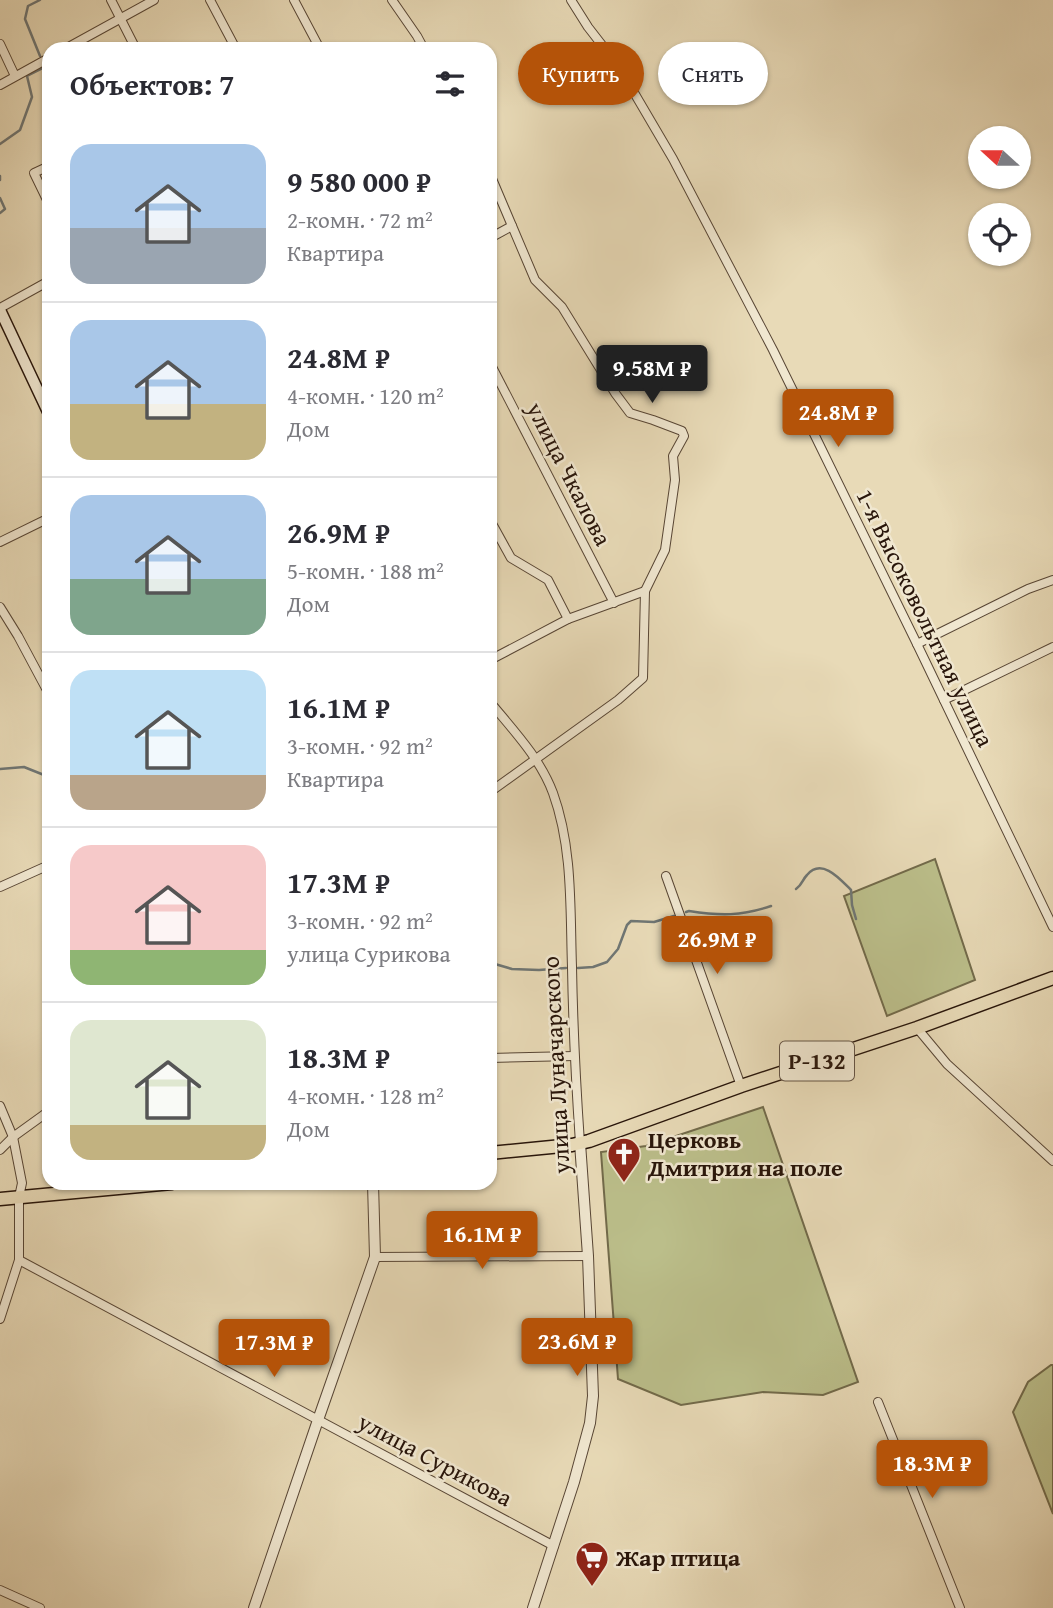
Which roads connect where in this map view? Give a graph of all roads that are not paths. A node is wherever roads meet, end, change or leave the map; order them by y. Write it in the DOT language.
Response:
graph roads {
  1 [pos="111,0"];
  2 [pos="154,0"];
  3 [pos="210,0"];
  4 [pos="294,0"];
  5 [pos="392,0"];
  6 [pos="571,0"];
  7 [pos="120,19"];
  8 [pos="78,42"];
  9 [pos="132,42"];
  10 [pos="232,42"];
  11 [pos="316,42"];
  12 [pos="420,42"];
  13 [pos="0,44"];
  14 [pos="42,62"];
  15 [pos="15,76"];
  16 [pos="0,85"];
  17 [pos="42,169"];
  18 [pos="42,190"];
  19 [pos="497,191"];
  20 [pos="512,226"];
  21 [pos="497,234"];
  22 [pos="42,285"];
  23 [pos="0,309"];
  24 [pos="497,377"];
  25 [pos="42,399"];
  26 [pos="42,521"];
  27 [pos="497,533"];
  28 [pos="0,542"];
  29 [pos="1053,580"];
  30 [pos="645,591"];
  31 [pos="614,603"];
  32 [pos="0,607"];
  33 [pos="568,620"];
  34 [pos="917,644"];
  35 [pos="1052,650"];
  36 [pos="497,656"];
  37 [pos="42,681"];
  38 [pos="944,700"];
  39 [pos="497,711"];
  40 [pos="536,759"];
  41 [pos="497,787"];
  42 [pos="42,868"];
  43 [pos="666,876"];
  44 [pos="0,887"];
  45 [pos="1053,928"];
  46 [pos="1053,978"];
  47 [pos="917,1028"];
  48 [pos="574,1056"];
  49 [pos="497,1058"];
  50 [pos="741,1086"];
  51 [pos="0,1106"];
  52 [pos="42,1116"];
  53 [pos="13,1137"];
  54 [pos="580,1143"];
  55 [pos="0,1150"];
  56 [pos="497,1152"];
  57 [pos="1053,1161"];
  58 [pos="96,1190"];
  59 [pos="373,1190"];
  60 [pos="19,1197"];
  61 [pos="0,1199"];
  62 [pos="589,1256"];
  63 [pos="375,1257"];
  64 [pos="19,1260"];
  65 [pos="0,1319"];
  66 [pos="878,1402"];
  67 [pos="318,1419"];
  68 [pos="554,1546"];
  69 [pos="0,1590"];
  70 [pos="40,1608"];
  71 [pos="254,1608"];
  72 [pos="533,1608"];
  73 [pos="960,1608"];
  1 -- 7 [label="street"];
  2 -- 7 [label="street"];
  3 -- 10 [label="street"];
  4 -- 11 [label="street"];
  5 -- 12 [label="street"];
  6 -- 34 [label="street, 1-я Высоковольтная улица"];
  7 -- 8 [label="street"];
  7 -- 9 [label="street"];
  13 -- 15 [label="street"];
  14 -- 15 [label="street"];
  15 -- 16 [label="street"];
  17 -- 18 [label="street"];
  19 -- 20 [label="street"];
  20 -- 21 [label="street"];
  20 -- 30 [label="street"];
  22 -- 23 [label="street"];
  23 -- 25 [label="main road"];
  24 -- 31 [label="street, улица Чкалова"];
  26 -- 28 [label="street"];
  27 -- 33 [label="street"];
  29 -- 34 [label="street"];
  30 -- 31 [label="street"];
  30 -- 40 [label="street"];
  31 -- 33 [label="street"];
  32 -- 37 [label="street"];
  33 -- 36 [label="street"];
  34 -- 38 [label="street, 1-я Высоковольтная улица"];
  35 -- 38 [label="street"];
  38 -- 45 [label="street, 1-я Высоковольтная улица"];
  39 -- 40 [label="street, улица Луначарского"];
  40 -- 41 [label="street"];
  40 -- 48 [label="street, улица Луначарского"];
  42 -- 44 [label="street"];
  43 -- 50 [label="street"];
  46 -- 47 [label="main road, Р-132"];
  47 -- 50 [label="main road, Р-132"];
  47 -- 57 [label="street"];
  48 -- 49 [label="street"];
  48 -- 54 [label="street, улица Луначарского"];
  50 -- 54 [label="main road, Р-132"];
  51 -- 53 [label="street"];
  52 -- 53 [label="street"];
  53 -- 55 [label="street"];
  53 -- 60 [label="street"];
  54 -- 56 [label="main road"];
  54 -- 62 [label="street, улица Луначарского"];
  58 -- 60 [label="main road"];
  59 -- 63 [label="street"];
  60 -- 61 [label="main road"];
  60 -- 64 [label="street"];
  62 -- 63 [label="street"];
  62 -- 68 [label="street, улица Луначарского"];
  63 -- 67 [label="street"];
  64 -- 65 [label="street"];
  64 -- 67 [label="street, улица Сурикова"];
  66 -- 73 [label="street"];
  67 -- 68 [label="street, улица Сурикова"];
  67 -- 71 [label="street"];
  68 -- 72 [label="street, улица Луначарского"];
  69 -- 70 [label="street"];
}
